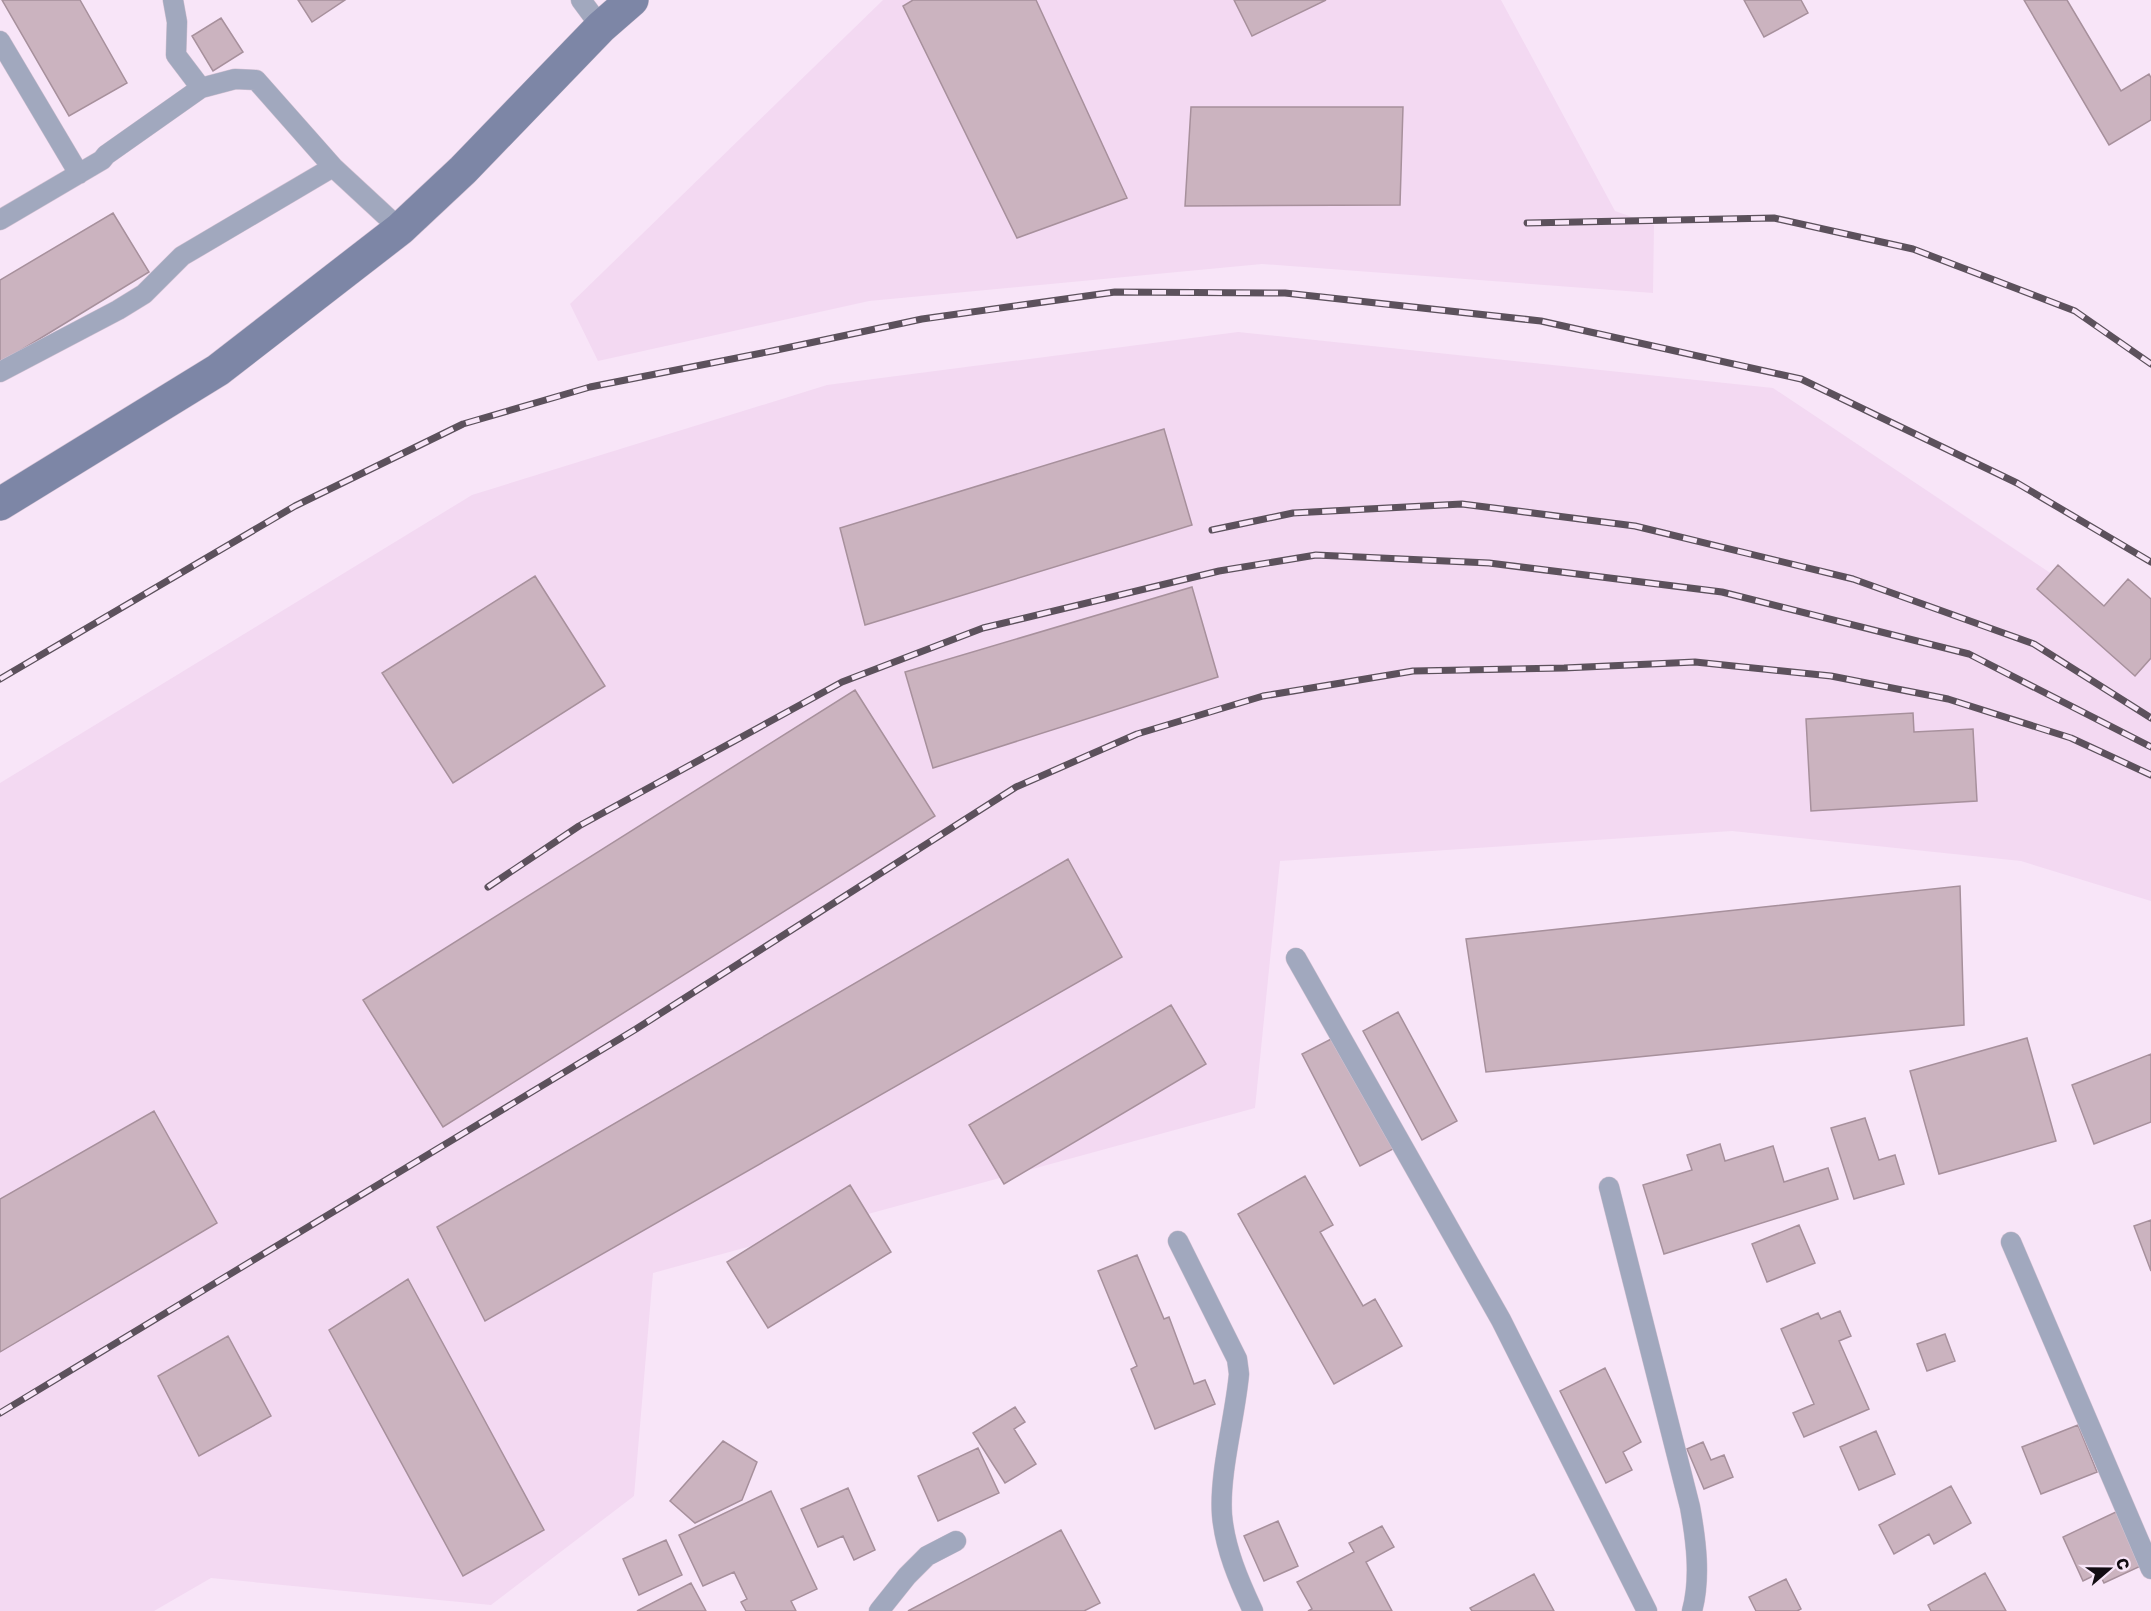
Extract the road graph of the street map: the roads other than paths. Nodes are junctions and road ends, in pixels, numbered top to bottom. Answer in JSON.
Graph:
{"nodes":[{"id":1,"x":173,"y":0,"type":"edge"},
{"id":2,"x":581,"y":0,"type":"edge"},
{"id":3,"x":632,"y":0,"type":"edge"},
{"id":4,"x":601,"y":27,"type":"junction"},
{"id":5,"x":0,"y":41,"type":"edge"},
{"id":6,"x":201,"y":88,"type":"junction"},
{"id":7,"x":333,"y":167,"type":"junction"},
{"id":8,"x":79,"y":174,"type":"junction"},
{"id":9,"x":0,"y":220,"type":"edge"},
{"id":10,"x":400,"y":229,"type":"junction"},
{"id":11,"x":0,"y":372,"type":"edge"},
{"id":12,"x":0,"y":504,"type":"edge"},
{"id":13,"x":1296,"y":957,"type":"dead end"},
{"id":14,"x":1609,"y":1187,"type":"dead end"},
{"id":15,"x":1178,"y":1241,"type":"dead end"},
{"id":16,"x":2011,"y":1242,"type":"dead end"},
{"id":17,"x":956,"y":1541,"type":"dead end"},
{"id":18,"x":2151,"y":1569,"type":"edge"},
{"id":19,"x":879,"y":1611,"type":"edge"},
{"id":20,"x":1253,"y":1611,"type":"edge"},
{"id":21,"x":1647,"y":1611,"type":"edge"},
{"id":22,"x":1692,"y":1611,"type":"edge"}],
"edges":[{"from":1,"to":6,"type":"lane"},
{"from":2,"to":4,"type":"lane"},
{"from":3,"to":4,"type":"main road"},
{"from":4,"to":10,"type":"main road"},
{"from":5,"to":8,"type":"lane"},
{"from":6,"to":7,"type":"lane"},
{"from":6,"to":8,"type":"lane"},
{"from":7,"to":10,"type":"lane"},
{"from":7,"to":11,"type":"lane"},
{"from":8,"to":9,"type":"lane"},
{"from":10,"to":12,"type":"main road"},
{"from":13,"to":21,"type":"lane"},
{"from":14,"to":22,"type":"lane"},
{"from":15,"to":20,"type":"lane"},
{"from":16,"to":18,"type":"lane"},
{"from":17,"to":19,"type":"lane"}]}
